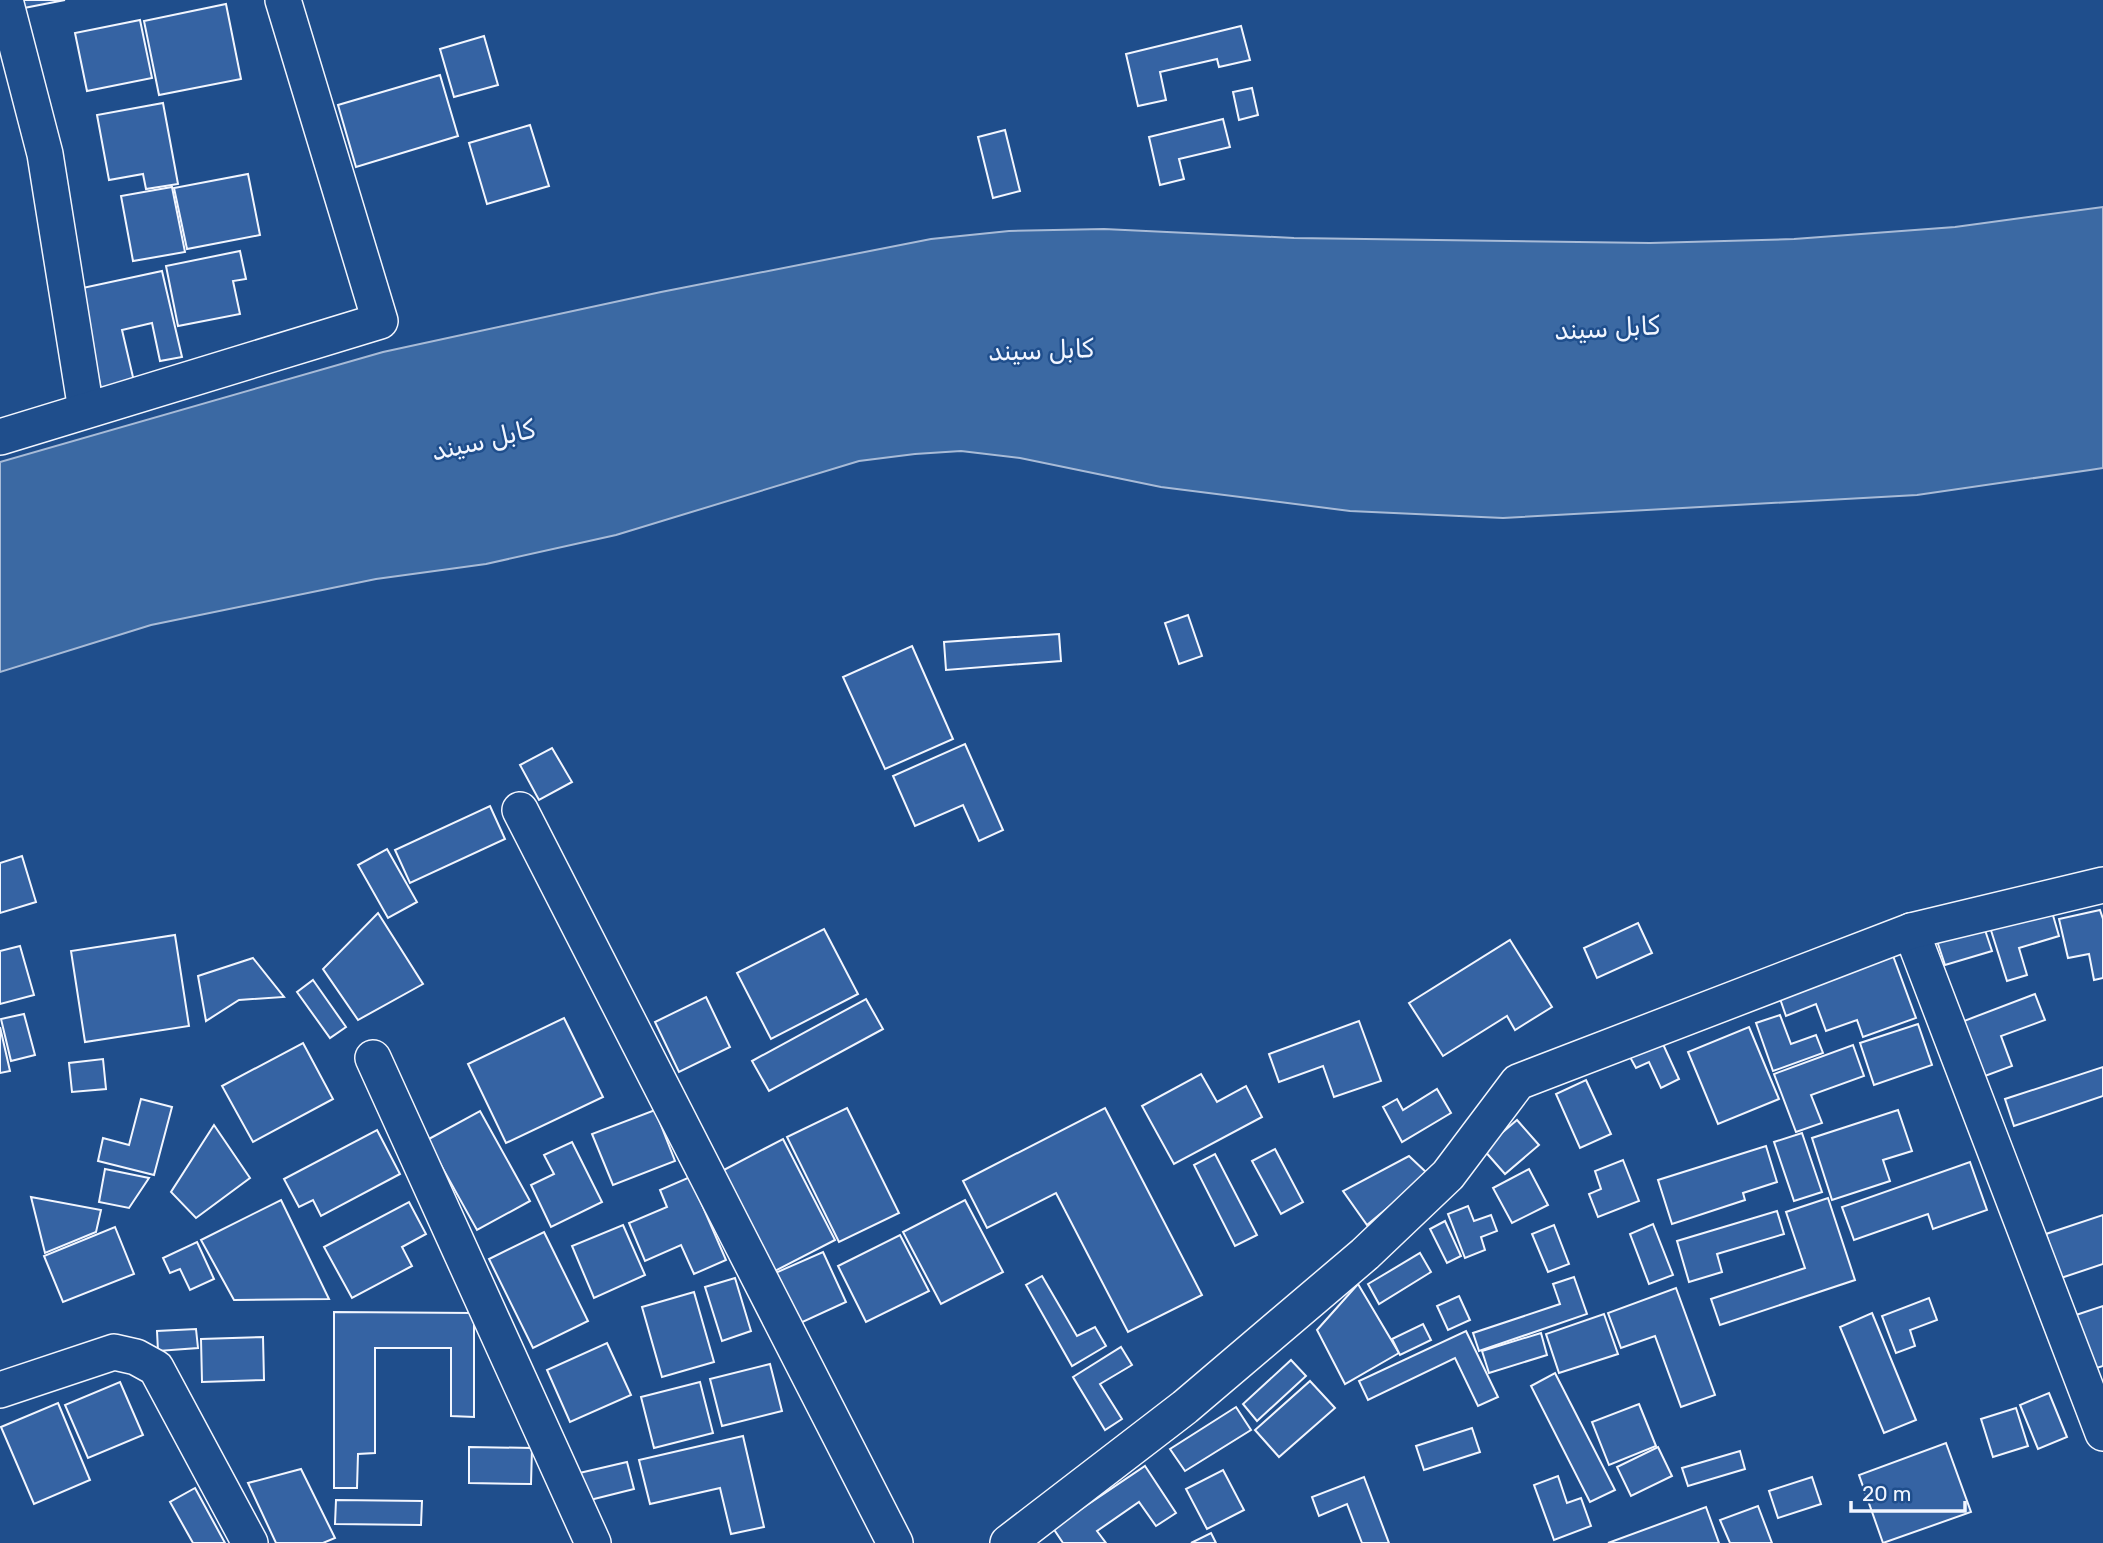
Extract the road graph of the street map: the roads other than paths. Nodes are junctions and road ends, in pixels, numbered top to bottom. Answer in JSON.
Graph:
{"nodes":[{"id":1,"x":5,"y":0,"type":"edge"},
{"id":2,"x":283,"y":0,"type":"edge"},
{"id":3,"x":86,"y":410,"type":"junction"},
{"id":4,"x":0,"y":437,"type":"edge"},
{"id":5,"x":520,"y":810,"type":"dead end"},
{"id":6,"x":2103,"y":885,"type":"edge"},
{"id":7,"x":1911,"y":931,"type":"junction"},
{"id":8,"x":373,"y":1058,"type":"dead end"},
{"id":9,"x":0,"y":1390,"type":"edge"},
{"id":10,"x":2103,"y":1433,"type":"edge"},
{"id":11,"x":250,"y":1543,"type":"edge"},
{"id":12,"x":593,"y":1543,"type":"edge"},
{"id":13,"x":895,"y":1543,"type":"edge"},
{"id":14,"x":1008,"y":1543,"type":"edge"}],
"edges":[{"from":1,"to":3,"type":"street"},
{"from":2,"to":3,"type":"street"},
{"from":3,"to":4,"type":"street"},
{"from":5,"to":13,"type":"street"},
{"from":6,"to":7,"type":"street"},
{"from":7,"to":10,"type":"street"},
{"from":7,"to":14,"type":"street"},
{"from":8,"to":12,"type":"street"},
{"from":9,"to":11,"type":"street"}]}
